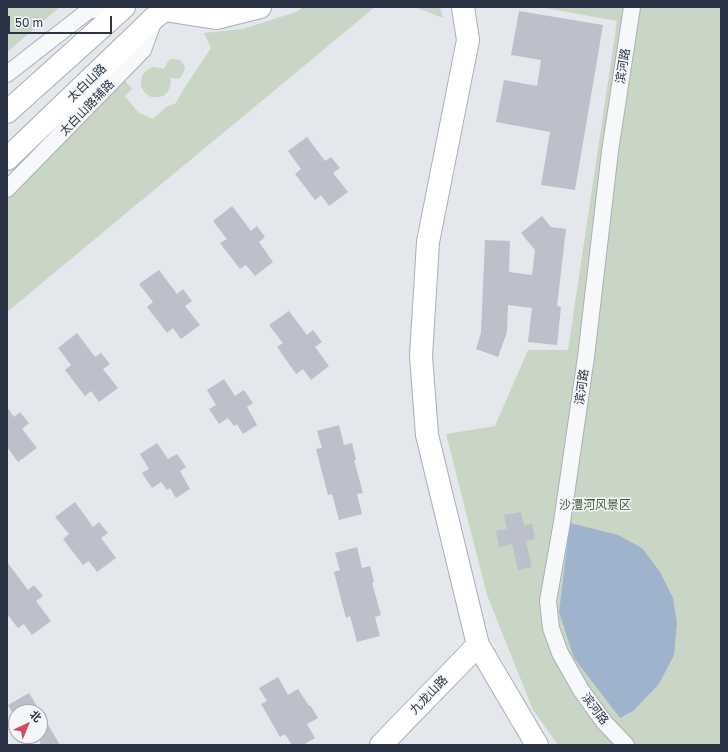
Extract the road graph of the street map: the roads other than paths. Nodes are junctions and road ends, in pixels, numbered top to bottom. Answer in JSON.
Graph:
{"nodes":[{"id":1,"x":108,"y":7,"type":"edge"},
{"id":2,"x":124,"y":7,"type":"edge"},
{"id":3,"x":463,"y":7,"type":"edge"},
{"id":4,"x":477,"y":7,"type":"edge"},
{"id":5,"x":632,"y":7,"type":"edge"},
{"id":6,"x":249,"y":8,"type":"edge"},
{"id":7,"x":162,"y":12,"type":"edge"},
{"id":8,"x":468,"y":40,"type":"junction"},
{"id":9,"x":7,"y":74,"type":"edge"},
{"id":10,"x":7,"y":112,"type":"edge"},
{"id":11,"x":7,"y":159,"type":"edge"},
{"id":12,"x":7,"y":189,"type":"edge"},
{"id":13,"x":478,"y":646,"type":"junction"},
{"id":14,"x":380,"y":745,"type":"edge"},
{"id":15,"x":537,"y":745,"type":"edge"},
{"id":16,"x":626,"y":745,"type":"edge"}],
"edges":[{"from":1,"to":9,"type":"street"},
{"from":2,"to":10,"type":"street"},
{"from":3,"to":8,"type":"street"},
{"from":4,"to":8,"type":"street"},
{"from":5,"to":16,"type":"street","name":"滨河路"},
{"from":6,"to":7,"type":"street"},
{"from":7,"to":11,"type":"street","name":"太白山路"},
{"from":7,"to":12,"type":"street","name":"太白山路辅路"},
{"from":8,"to":13,"type":"street"},
{"from":13,"to":14,"type":"street","name":"九龙山路"},
{"from":13,"to":15,"type":"street"}]}
